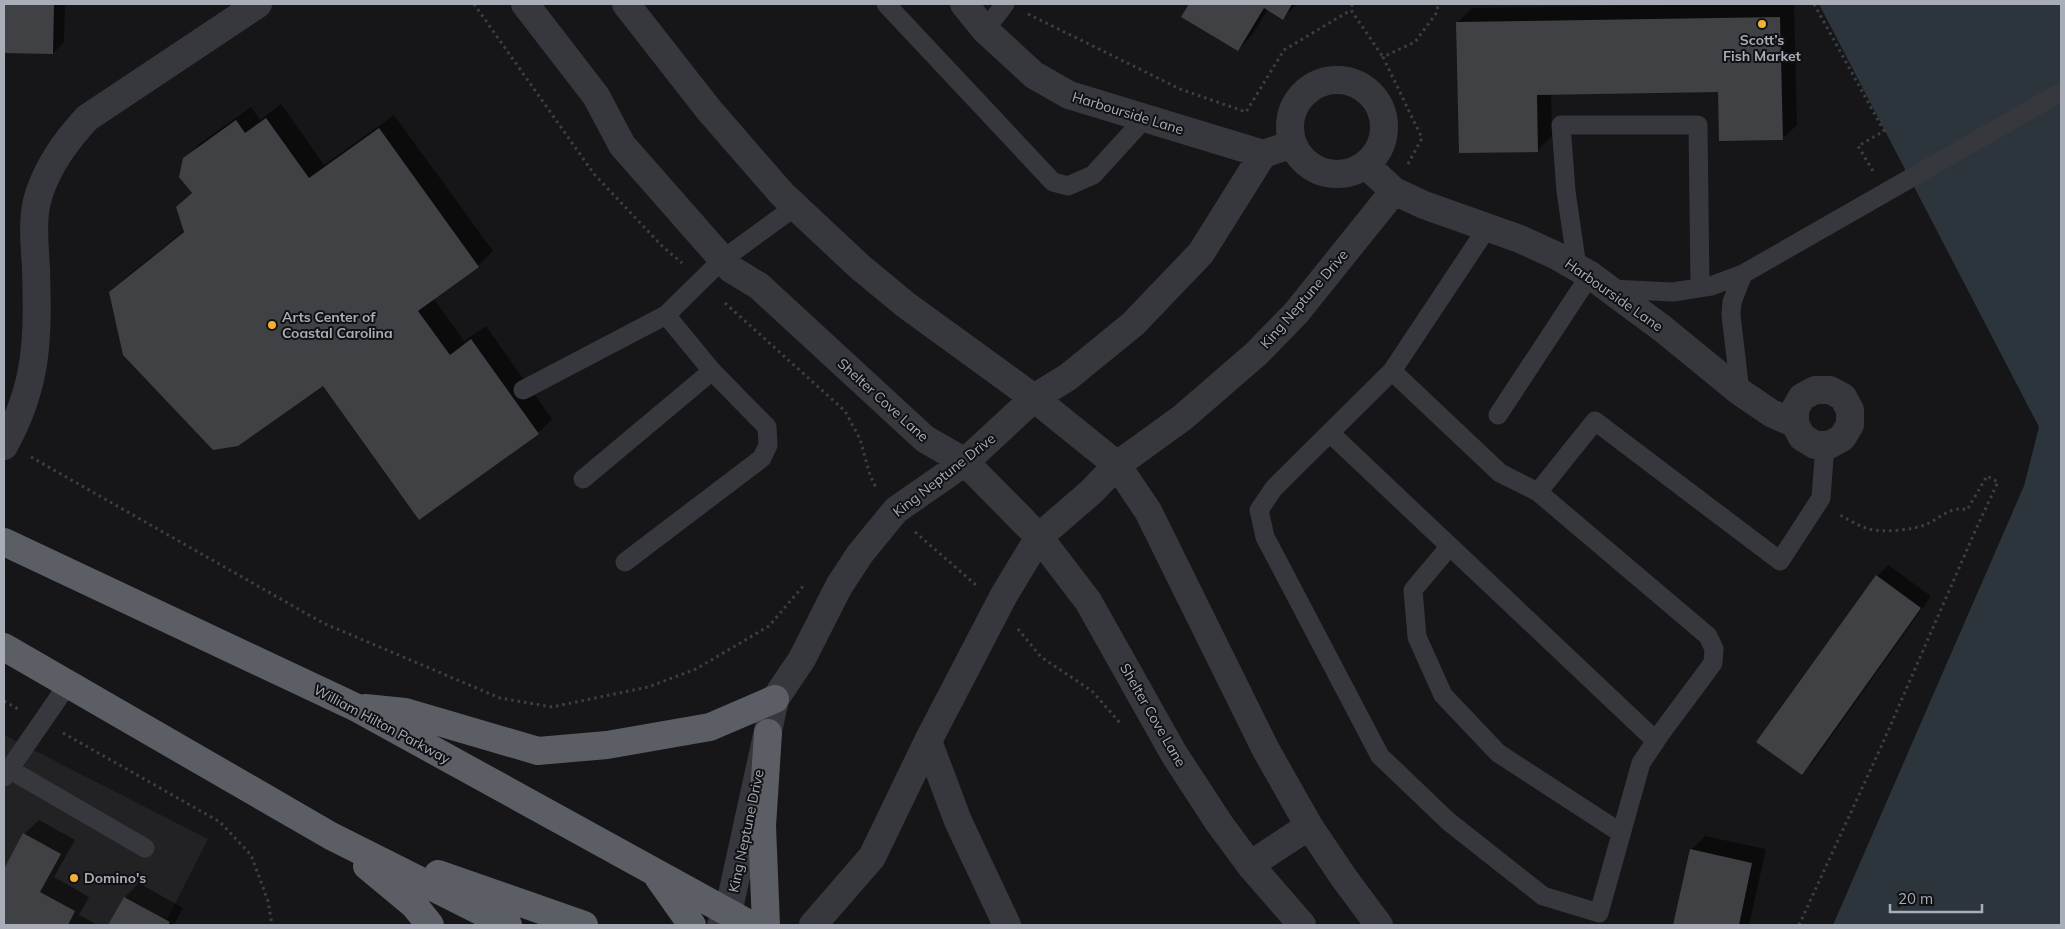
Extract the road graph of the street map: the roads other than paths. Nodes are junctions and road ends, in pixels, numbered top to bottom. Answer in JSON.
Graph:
{"nodes":[{"id":1,"x":258,"y":4,"type":"edge"},
{"id":2,"x":525,"y":4,"type":"edge"},
{"id":3,"x":626,"y":4,"type":"edge"},
{"id":4,"x":886,"y":4,"type":"edge"},
{"id":5,"x":964,"y":4,"type":"edge"},
{"id":6,"x":1005,"y":4,"type":"edge"},
{"id":7,"x":985,"y":30,"type":"junction"},
{"id":8,"x":2061,"y":92,"type":"edge"},
{"id":9,"x":1145,"y":118,"type":"junction"},
{"id":10,"x":1293,"y":144,"type":"junction"},
{"id":11,"x":1263,"y":154,"type":"junction"},
{"id":12,"x":1366,"y":165,"type":"junction"},
{"id":13,"x":1394,"y":191,"type":"junction"},
{"id":14,"x":796,"y":206,"type":"junction"},
{"id":15,"x":1487,"y":228,"type":"junction"},
{"id":16,"x":722,"y":260,"type":"junction"},
{"id":17,"x":1743,"y":274,"type":"junction"},
{"id":18,"x":1592,"y":277,"type":"junction"},
{"id":19,"x":1700,"y":287,"type":"junction"},
{"id":20,"x":666,"y":315,"type":"junction"},
{"id":21,"x":712,"y":371,"type":"junction"},
{"id":22,"x":1392,"y":371,"type":"junction"},
{"id":23,"x":523,"y":390,"type":"dead end"},
{"id":24,"x":1740,"y":392,"type":"junction"},
{"id":25,"x":1034,"y":398,"type":"junction"},
{"id":26,"x":1498,"y":415,"type":"dead end"},
{"id":27,"x":1794,"y":424,"type":"junction"},
{"id":28,"x":1330,"y":433,"type":"junction"},
{"id":29,"x":4,"y":444,"type":"edge"},
{"id":30,"x":1825,"y":445,"type":"junction"},
{"id":31,"x":965,"y":462,"type":"junction"},
{"id":32,"x":1117,"y":465,"type":"junction"},
{"id":33,"x":583,"y":478,"type":"dead end"},
{"id":34,"x":1538,"y":492,"type":"junction"},
{"id":35,"x":1038,"y":537,"type":"junction"},
{"id":36,"x":4,"y":542,"type":"edge"},
{"id":37,"x":1450,"y":546,"type":"junction"},
{"id":38,"x":625,"y":562,"type":"dead end"},
{"id":39,"x":4,"y":647,"type":"edge"},
{"id":40,"x":68,"y":684,"type":"junction"},
{"id":41,"x":775,"y":699,"type":"junction"},
{"id":42,"x":355,"y":707,"type":"junction"},
{"id":43,"x":768,"y":733,"type":"junction"},
{"id":44,"x":1656,"y":741,"type":"junction"},
{"id":45,"x":928,"y":742,"type":"junction"},
{"id":46,"x":6,"y":773,"type":"edge"},
{"id":47,"x":1309,"y":826,"type":"junction"},
{"id":48,"x":1621,"y":833,"type":"junction"},
{"id":49,"x":331,"y":836,"type":"junction"},
{"id":50,"x":145,"y":848,"type":"dead end"},
{"id":51,"x":1250,"y":865,"type":"junction"},
{"id":52,"x":654,"y":872,"type":"junction"},
{"id":53,"x":1597,"y":919,"type":"edge"},
{"id":54,"x":733,"y":921,"type":"edge"},
{"id":55,"x":430,"y":925,"type":"edge"},
{"id":56,"x":508,"y":925,"type":"edge"},
{"id":57,"x":584,"y":925,"type":"edge"},
{"id":58,"x":692,"y":925,"type":"edge"},
{"id":59,"x":766,"y":925,"type":"edge"},
{"id":60,"x":813,"y":925,"type":"edge"},
{"id":61,"x":1007,"y":925,"type":"edge"},
{"id":62,"x":1302,"y":925,"type":"edge"},
{"id":63,"x":1379,"y":925,"type":"edge"}],
"edges":[{"from":1,"to":29,"type":"street"},
{"from":2,"to":16,"type":"street","name":"Shelter Cove Lane"},
{"from":3,"to":14,"type":"street"},
{"from":4,"to":9,"type":"lane"},
{"from":5,"to":7,"type":"street","name":"Harbourside Lane"},
{"from":6,"to":7,"type":"lane"},
{"from":7,"to":9,"type":"street","name":"Harbourside Lane"},
{"from":8,"to":17,"type":"lane"},
{"from":9,"to":11,"type":"street","name":"Harbourside Lane"},
{"from":10,"to":11,"type":"street"},
{"from":10,"to":12,"type":"street"},
{"from":10,"to":12,"type":"street"},
{"from":11,"to":25,"type":"street","name":"King Neptune Drive"},
{"from":12,"to":13,"type":"street","name":"Harbourside Lane"},
{"from":13,"to":15,"type":"street","name":"Harbourside Lane"},
{"from":13,"to":32,"type":"street","name":"King Neptune Drive"},
{"from":14,"to":16,"type":"lane"},
{"from":14,"to":25,"type":"street"},
{"from":15,"to":18,"type":"street","name":"Harbourside Lane"},
{"from":15,"to":22,"type":"lane"},
{"from":16,"to":20,"type":"lane"},
{"from":16,"to":31,"type":"street","name":"Shelter Cove Lane"},
{"from":17,"to":19,"type":"lane"},
{"from":17,"to":24,"type":"lane"},
{"from":18,"to":19,"type":"lane"},
{"from":18,"to":19,"type":"lane"},
{"from":18,"to":24,"type":"street","name":"Harbourside Lane"},
{"from":18,"to":26,"type":"lane"},
{"from":20,"to":21,"type":"lane"},
{"from":20,"to":23,"type":"lane"},
{"from":21,"to":33,"type":"lane"},
{"from":21,"to":38,"type":"lane"},
{"from":22,"to":28,"type":"lane"},
{"from":22,"to":34,"type":"lane"},
{"from":24,"to":27,"type":"street","name":"Harbourside Lane"},
{"from":25,"to":31,"type":"street","name":"King Neptune Drive"},
{"from":25,"to":32,"type":"street"},
{"from":27,"to":30,"type":"street","name":"Harbourside Lane"},
{"from":27,"to":30,"type":"street"},
{"from":28,"to":37,"type":"lane"},
{"from":28,"to":53,"type":"lane"},
{"from":30,"to":34,"type":"lane"},
{"from":31,"to":35,"type":"street","name":"Shelter Cove Lane"},
{"from":31,"to":41,"type":"street","name":"King Neptune Drive"},
{"from":32,"to":35,"type":"street","name":"King Neptune Drive"},
{"from":32,"to":47,"type":"street"},
{"from":34,"to":44,"type":"lane"},
{"from":35,"to":45,"type":"street","name":"King Neptune Drive"},
{"from":35,"to":51,"type":"street","name":"Shelter Cove Lane"},
{"from":36,"to":42,"type":"highway","name":"William Hilton Parkway"},
{"from":37,"to":44,"type":"lane"},
{"from":37,"to":48,"type":"lane"},
{"from":39,"to":40,"type":"highway"},
{"from":40,"to":46,"type":"lane"},
{"from":40,"to":49,"type":"highway"},
{"from":41,"to":42,"type":"highway"},
{"from":41,"to":43,"type":"street","name":"King Neptune Drive"},
{"from":42,"to":52,"type":"highway","name":"William Hilton Parkway"},
{"from":43,"to":54,"type":"street","name":"King Neptune Drive"},
{"from":43,"to":59,"type":"highway"},
{"from":44,"to":48,"type":"lane"},
{"from":45,"to":60,"type":"street","name":"King Neptune Drive"},
{"from":45,"to":61,"type":"street"},
{"from":46,"to":50,"type":"lane"},
{"from":47,"to":51,"type":"street"},
{"from":47,"to":63,"type":"street"},
{"from":48,"to":53,"type":"lane"},
{"from":49,"to":55,"type":"highway"},
{"from":49,"to":56,"type":"highway"},
{"from":49,"to":57,"type":"highway"},
{"from":51,"to":62,"type":"street","name":"Shelter Cove Lane"},
{"from":52,"to":54,"type":"highway","name":"William Hilton Parkway"},
{"from":52,"to":58,"type":"highway"}]}
